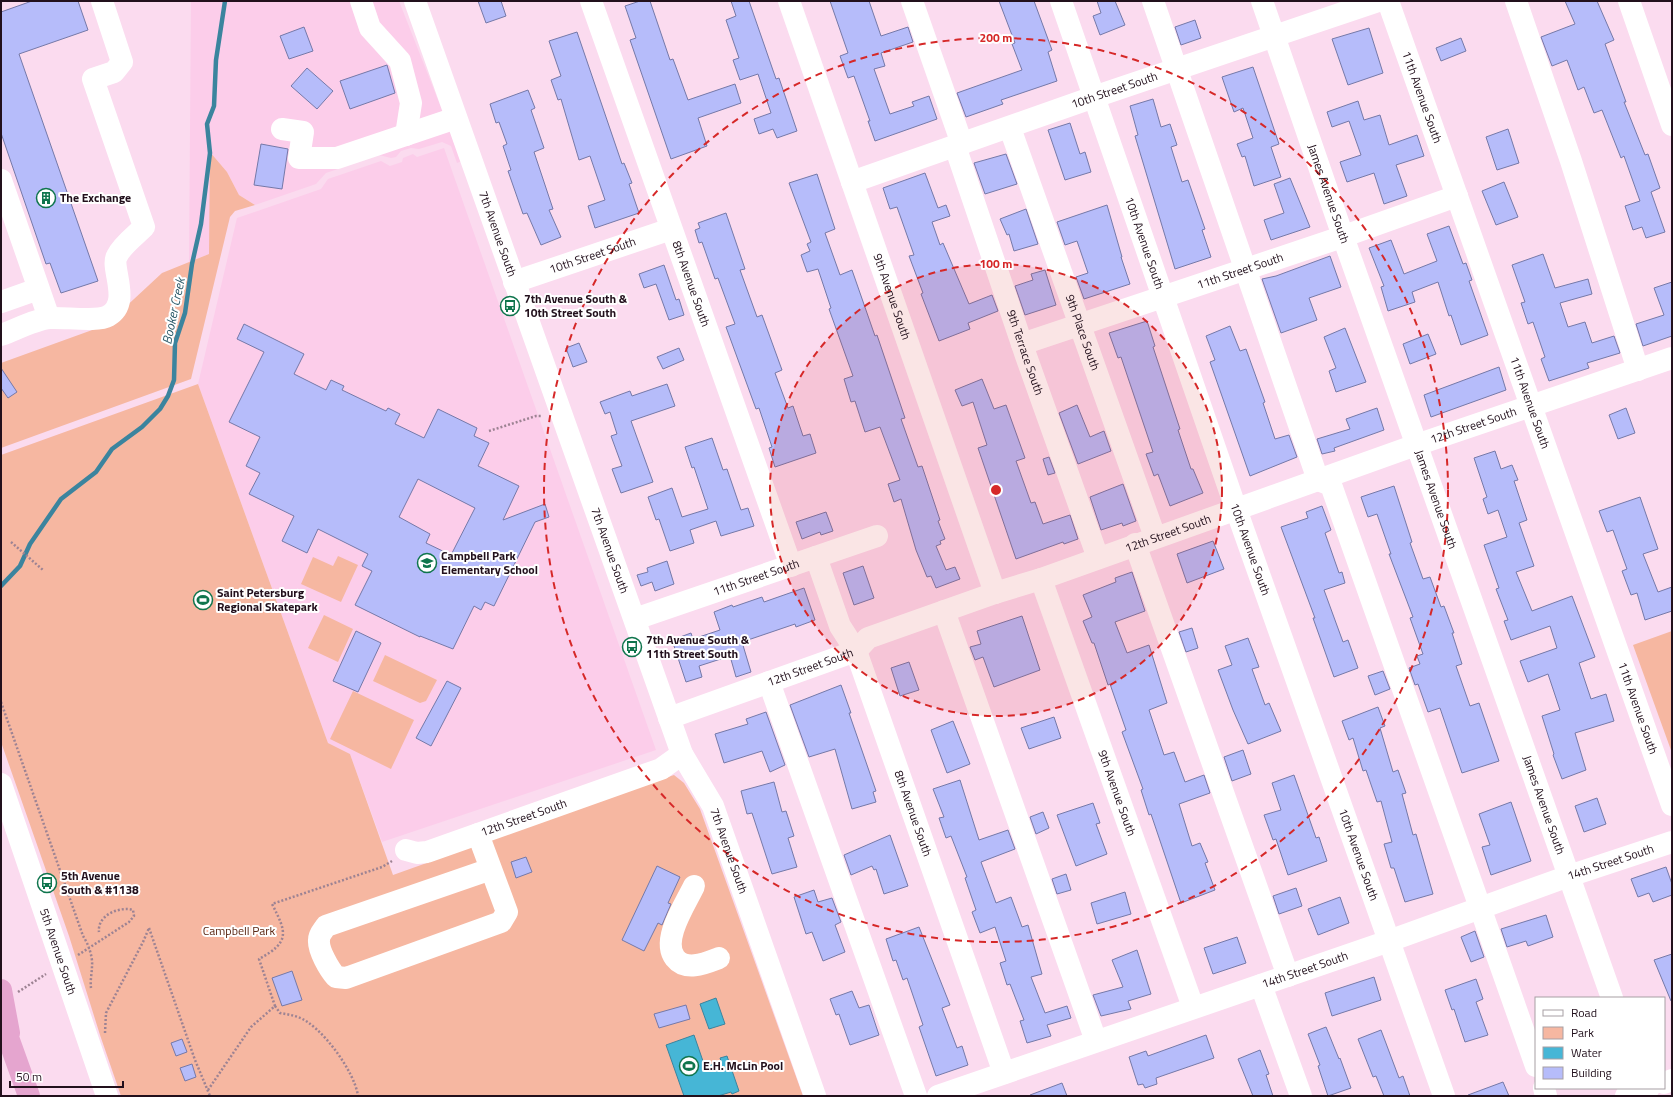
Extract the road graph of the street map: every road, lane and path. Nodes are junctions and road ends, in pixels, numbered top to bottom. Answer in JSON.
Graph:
{"nodes":[{"id":1,"x":102,"y":1,"type":"edge"},
{"id":2,"x":361,"y":1,"type":"edge"},
{"id":3,"x":415,"y":1,"type":"edge"},
{"id":4,"x":591,"y":1,"type":"edge"},
{"id":5,"x":789,"y":1,"type":"edge"},
{"id":6,"x":912,"y":1,"type":"edge"},
{"id":7,"x":1060,"y":1,"type":"edge"},
{"id":8,"x":1153,"y":1,"type":"edge"},
{"id":9,"x":1262,"y":1,"type":"edge"},
{"id":10,"x":1378,"y":1,"type":"edge"},
{"id":11,"x":1388,"y":1,"type":"edge"},
{"id":12,"x":1516,"y":1,"type":"edge"},
{"id":13,"x":1629,"y":1,"type":"edge"},
{"id":14,"x":1274,"y":37,"type":"junction"},
{"id":15,"x":1177,"y":70,"type":"junction"},
{"id":16,"x":1094,"y":97,"type":"junction"},
{"id":17,"x":456,"y":118,"type":"junction"},
{"id":18,"x":1672,"y":125,"type":"edge"},
{"id":19,"x":1010,"y":128,"type":"junction"},
{"id":20,"x":282,"y":129,"type":"dead end"},
{"id":21,"x":406,"y":135,"type":"junction"},
{"id":22,"x":958,"y":145,"type":"junction"},
{"id":23,"x":1,"y":180,"type":"edge"},
{"id":24,"x":852,"y":182,"type":"junction"},
{"id":25,"x":1457,"y":196,"type":"junction"},
{"id":26,"x":671,"y":229,"type":"junction"},
{"id":27,"x":1343,"y":236,"type":"junction"},
{"id":28,"x":1245,"y":269,"type":"junction"},
{"id":29,"x":514,"y":282,"type":"junction"},
{"id":30,"x":38,"y":289,"type":"junction"},
{"id":31,"x":1164,"y":296,"type":"junction"},
{"id":32,"x":1,"y":302,"type":"edge"},
{"id":33,"x":49,"y":318,"type":"junction"},
{"id":34,"x":1080,"y":324,"type":"junction"},
{"id":35,"x":1,"y":335,"type":"edge"},
{"id":36,"x":1022,"y":344,"type":"junction"},
{"id":37,"x":1672,"y":358,"type":"edge"},
{"id":38,"x":1638,"y":370,"type":"junction"},
{"id":39,"x":1532,"y":405,"type":"junction"},
{"id":40,"x":542,"y":416,"type":"dead end"},
{"id":41,"x":489,"y":431,"type":"dead end"},
{"id":42,"x":1416,"y":444,"type":"junction"},
{"id":43,"x":1318,"y":480,"type":"junction"},
{"id":44,"x":1236,"y":509,"type":"junction"},
{"id":45,"x":877,"y":536,"type":"dead end"},
{"id":46,"x":1145,"y":540,"type":"junction"},
{"id":47,"x":11,"y":542,"type":"dead end"},
{"id":48,"x":816,"y":557,"type":"junction"},
{"id":49,"x":1098,"y":558,"type":"junction"},
{"id":50,"x":791,"y":566,"type":"junction"},
{"id":51,"x":43,"y":570,"type":"dead end"},
{"id":52,"x":1041,"y":579,"type":"junction"},
{"id":53,"x":995,"y":592,"type":"junction"},
{"id":54,"x":944,"y":611,"type":"junction"},
{"id":55,"x":635,"y":619,"type":"junction"},
{"id":56,"x":856,"y":651,"type":"junction"},
{"id":57,"x":769,"y":682,"type":"junction"},
{"id":58,"x":1,"y":702,"type":"edge"},
{"id":59,"x":669,"y":718,"type":"junction"},
{"id":60,"x":682,"y":754,"type":"junction"},
{"id":61,"x":1,"y":784,"type":"edge"},
{"id":62,"x":1672,"y":805,"type":"edge"},
{"id":63,"x":478,"y":834,"type":"junction"},
{"id":64,"x":1672,"y":842,"type":"edge"},
{"id":65,"x":406,"y":850,"type":"joint"},
{"id":66,"x":491,"y":869,"type":"junction"},
{"id":67,"x":1569,"y":876,"type":"junction"},
{"id":68,"x":694,"y":886,"type":"dead end"},
{"id":69,"x":1481,"y":908,"type":"junction"},
{"id":70,"x":99,"y":932,"type":"dead end"},
{"id":71,"x":1390,"y":941,"type":"junction"},
{"id":72,"x":72,"y":958,"type":"dead end"},
{"id":73,"x":719,"y":958,"type":"dead end"},
{"id":74,"x":53,"y":970,"type":"dead end"},
{"id":75,"x":1288,"y":976,"type":"junction"},
{"id":76,"x":1261,"y":985,"type":"junction"},
{"id":77,"x":7,"y":992,"type":"edge"},
{"id":78,"x":92,"y":992,"type":"dead end"},
{"id":79,"x":1612,"y":997,"type":"edge"},
{"id":80,"x":275,"y":1006,"type":"junction"},
{"id":81,"x":1193,"y":1007,"type":"junction"},
{"id":82,"x":1,"y":1018,"type":"edge"},
{"id":83,"x":100,"y":1023,"type":"dead end"},
{"id":84,"x":10,"y":1038,"type":"junction"},
{"id":85,"x":1096,"y":1041,"type":"junction"},
{"id":86,"x":1535,"y":1063,"type":"edge"},
{"id":87,"x":1004,"y":1073,"type":"junction"},
{"id":88,"x":208,"y":1090,"type":"junction"},
{"id":89,"x":29,"y":1096,"type":"edge"},
{"id":90,"x":107,"y":1096,"type":"edge"},
{"id":91,"x":210,"y":1096,"type":"edge"},
{"id":92,"x":358,"y":1096,"type":"edge"},
{"id":93,"x":815,"y":1096,"type":"edge"},
{"id":94,"x":916,"y":1096,"type":"edge"},
{"id":95,"x":938,"y":1096,"type":"edge"},
{"id":96,"x":1301,"y":1096,"type":"edge"},
{"id":97,"x":1444,"y":1096,"type":"edge"}],
"edges":[{"from":1,"to":33,"type":"street"},
{"from":2,"to":21,"type":"street"},
{"from":3,"to":17,"type":"street","name":"7th Avenue South"},
{"from":4,"to":26,"type":"street","name":"8th Avenue South"},
{"from":5,"to":24,"type":"street","name":"9th Avenue South"},
{"from":6,"to":22,"type":"street","name":"9th Terrace South"},
{"from":7,"to":16,"type":"street","name":"10th Avenue South"},
{"from":8,"to":15,"type":"street"},
{"from":9,"to":14,"type":"street","name":"James Avenue South"},
{"from":10,"to":14,"type":"street","name":"10th Street South"},
{"from":11,"to":25,"type":"street","name":"11th Avenue South"},
{"from":12,"to":38,"type":"street"},
{"from":13,"to":18,"type":"street"},
{"from":14,"to":15,"type":"street","name":"10th Street South"},
{"from":14,"to":27,"type":"street","name":"James Avenue South"},
{"from":15,"to":16,"type":"street","name":"10th Street South"},
{"from":15,"to":28,"type":"street"},
{"from":16,"to":19,"type":"street","name":"10th Street South"},
{"from":16,"to":31,"type":"street","name":"10th Avenue South"},
{"from":17,"to":21,"type":"street"},
{"from":17,"to":29,"type":"street","name":"7th Avenue South"},
{"from":19,"to":22,"type":"street","name":"10th Street South"},
{"from":19,"to":34,"type":"street","name":"9th Place South"},
{"from":20,"to":21,"type":"street"},
{"from":22,"to":24,"type":"street","name":"10th Street South"},
{"from":22,"to":36,"type":"street","name":"9th Terrace South"},
{"from":23,"to":30,"type":"street"},
{"from":24,"to":53,"type":"street","name":"9th Avenue South"},
{"from":25,"to":27,"type":"street","name":"11th Street South"},
{"from":25,"to":39,"type":"street","name":"11th Avenue South"},
{"from":26,"to":29,"type":"street","name":"10th Street South"},
{"from":26,"to":50,"type":"street","name":"8th Avenue South"},
{"from":27,"to":28,"type":"street","name":"11th Street South"},
{"from":27,"to":42,"type":"street","name":"James Avenue South"},
{"from":28,"to":31,"type":"street","name":"11th Street South"},
{"from":28,"to":43,"type":"street"},
{"from":29,"to":55,"type":"street","name":"7th Avenue South"},
{"from":30,"to":32,"type":"street"},
{"from":30,"to":33,"type":"street"},
{"from":31,"to":34,"type":"street","name":"11th Street South"},
{"from":31,"to":44,"type":"street","name":"10th Avenue South"},
{"from":33,"to":35,"type":"street"},
{"from":34,"to":36,"type":"street","name":"11th Street South"},
{"from":34,"to":46,"type":"street","name":"9th Place South"},
{"from":36,"to":49,"type":"street","name":"9th Terrace South"},
{"from":37,"to":38,"type":"street","name":"12th Street South"},
{"from":38,"to":39,"type":"street","name":"12th Street South"},
{"from":39,"to":42,"type":"street","name":"12th Street South"},
{"from":39,"to":62,"type":"street","name":"11th Avenue South"},
{"from":40,"to":41,"type":"path"},
{"from":42,"to":43,"type":"street","name":"12th Street South"},
{"from":42,"to":67,"type":"street","name":"James Avenue South"},
{"from":43,"to":44,"type":"street","name":"12th Street South"},
{"from":43,"to":69,"type":"street"},
{"from":44,"to":46,"type":"street","name":"12th Street South"},
{"from":44,"to":71,"type":"street","name":"10th Avenue South"},
{"from":45,"to":48,"type":"street","name":"11th Street South"},
{"from":46,"to":49,"type":"street","name":"12th Street South"},
{"from":46,"to":75,"type":"street","name":"9th Place South"},
{"from":47,"to":51,"type":"path"},
{"from":48,"to":50,"type":"street","name":"11th Street South"},
{"from":48,"to":56,"type":"street","name":"8th Avenue South"},
{"from":49,"to":52,"type":"street","name":"12th Street South"},
{"from":50,"to":55,"type":"street","name":"11th Street South"},
{"from":52,"to":53,"type":"street","name":"12th Street South"},
{"from":52,"to":81,"type":"street","name":"9th Avenue South"},
{"from":53,"to":54,"type":"street","name":"12th Street South"},
{"from":54,"to":56,"type":"street","name":"12th Street South"},
{"from":54,"to":85,"type":"street"},
{"from":55,"to":59,"type":"street","name":"7th Avenue South"},
{"from":56,"to":57,"type":"street","name":"12th Street South"},
{"from":56,"to":87,"type":"street","name":"8th Avenue South"},
{"from":57,"to":59,"type":"street","name":"12th Street South"},
{"from":57,"to":94,"type":"street"},
{"from":58,"to":78,"type":"path"},
{"from":59,"to":60,"type":"street","name":"7th Avenue South"},
{"from":60,"to":63,"type":"street","name":"12th Street South"},
{"from":60,"to":93,"type":"street","name":"7th Avenue South"},
{"from":61,"to":90,"type":"street","name":"5th Avenue South"},
{"from":63,"to":65,"type":"street","name":"12th Street South"},
{"from":63,"to":66,"type":"street"},
{"from":64,"to":67,"type":"street","name":"14th Street South"},
{"from":65,"to":80,"type":"path"},
{"from":66,"to":66,"type":"street"},
{"from":67,"to":69,"type":"street","name":"14th Street South"},
{"from":67,"to":79,"type":"street","name":"James Avenue South"},
{"from":68,"to":73,"type":"street"},
{"from":69,"to":71,"type":"street","name":"14th Street South"},
{"from":69,"to":86,"type":"street"},
{"from":70,"to":72,"type":"path"},
{"from":71,"to":75,"type":"street","name":"14th Street South"},
{"from":71,"to":97,"type":"street","name":"10th Avenue South"},
{"from":74,"to":77,"type":"path"},
{"from":75,"to":76,"type":"street","name":"14th Street South"},
{"from":76,"to":81,"type":"street","name":"14th Street South"},
{"from":76,"to":96,"type":"street"},
{"from":77,"to":84,"type":"highway"},
{"from":80,"to":88,"type":"path"},
{"from":80,"to":92,"type":"path"},
{"from":81,"to":85,"type":"street","name":"14th Street South"},
{"from":82,"to":84,"type":"highway"},
{"from":83,"to":88,"type":"path"},
{"from":84,"to":89,"type":"highway"},
{"from":85,"to":87,"type":"street","name":"14th Street South"},
{"from":87,"to":95,"type":"street","name":"14th Street South"},
{"from":88,"to":91,"type":"path"}]}
